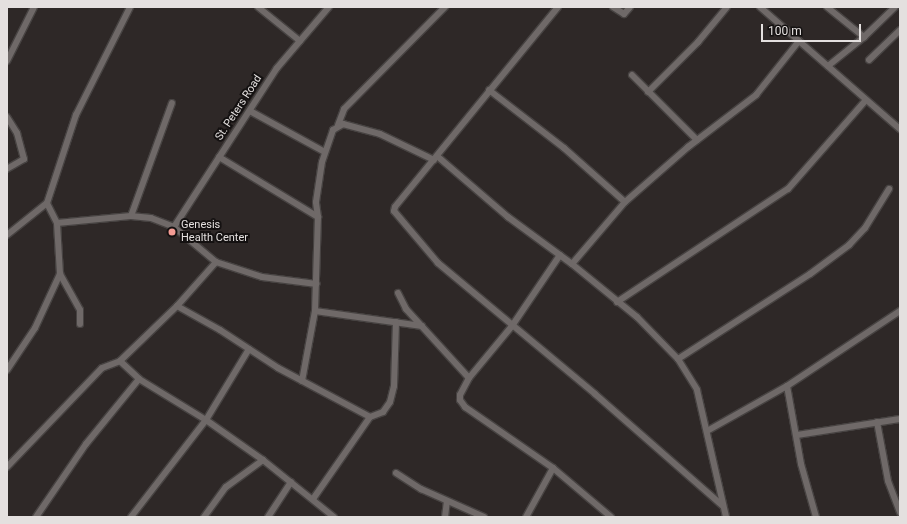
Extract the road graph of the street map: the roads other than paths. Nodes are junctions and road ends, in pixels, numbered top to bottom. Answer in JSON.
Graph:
{"nodes":[{"id":1,"x":34,"y":7,"type":"edge"},
{"id":2,"x":130,"y":7,"type":"edge"},
{"id":3,"x":258,"y":7,"type":"edge"},
{"id":4,"x":329,"y":7,"type":"edge"},
{"id":5,"x":445,"y":7,"type":"edge"},
{"id":6,"x":558,"y":7,"type":"edge"},
{"id":7,"x":613,"y":7,"type":"edge"},
{"id":8,"x":630,"y":7,"type":"edge"},
{"id":9,"x":728,"y":7,"type":"edge"},
{"id":10,"x":760,"y":7,"type":"edge"},
{"id":11,"x":827,"y":7,"type":"edge"},
{"id":12,"x":895,"y":7,"type":"edge"},
{"id":13,"x":900,"y":30,"type":"edge"},
{"id":14,"x":864,"y":37,"type":"junction"},
{"id":15,"x":300,"y":41,"type":"junction"},
{"id":16,"x":799,"y":41,"type":"junction"},
{"id":17,"x":869,"y":60,"type":"dead end"},
{"id":18,"x":7,"y":61,"type":"edge"},
{"id":19,"x":828,"y":66,"type":"junction"},
{"id":20,"x":632,"y":75,"type":"dead end"},
{"id":21,"x":489,"y":90,"type":"junction"},
{"id":22,"x":648,"y":92,"type":"junction"},
{"id":23,"x":866,"y":100,"type":"junction"},
{"id":24,"x":172,"y":103,"type":"dead end"},
{"id":25,"x":250,"y":111,"type":"junction"},
{"id":26,"x":7,"y":117,"type":"edge"},
{"id":27,"x":338,"y":125,"type":"junction"},
{"id":28,"x":900,"y":129,"type":"edge"},
{"id":29,"x":697,"y":140,"type":"junction"},
{"id":30,"x":325,"y":152,"type":"junction"},
{"id":31,"x":219,"y":158,"type":"junction"},
{"id":32,"x":435,"y":158,"type":"junction"},
{"id":33,"x":7,"y":169,"type":"edge"},
{"id":34,"x":889,"y":189,"type":"dead end"},
{"id":35,"x":625,"y":202,"type":"junction"},
{"id":36,"x":47,"y":203,"type":"junction"},
{"id":37,"x":131,"y":216,"type":"junction"},
{"id":38,"x":318,"y":217,"type":"junction"},
{"id":39,"x":57,"y":223,"type":"junction"},
{"id":40,"x":174,"y":227,"type":"junction"},
{"id":41,"x":7,"y":235,"type":"edge"},
{"id":42,"x":560,"y":254,"type":"junction"},
{"id":43,"x":216,"y":262,"type":"junction"},
{"id":44,"x":572,"y":264,"type":"junction"},
{"id":45,"x":60,"y":274,"type":"junction"},
{"id":46,"x":317,"y":284,"type":"junction"},
{"id":47,"x":398,"y":293,"type":"dead end"},
{"id":48,"x":617,"y":302,"type":"junction"},
{"id":49,"x":177,"y":306,"type":"junction"},
{"id":50,"x":315,"y":311,"type":"junction"},
{"id":51,"x":900,"y":312,"type":"edge"},
{"id":52,"x":396,"y":322,"type":"junction"},
{"id":53,"x":80,"y":324,"type":"dead end"},
{"id":54,"x":422,"y":326,"type":"junction"},
{"id":55,"x":512,"y":326,"type":"junction"},
{"id":56,"x":249,"y":349,"type":"junction"},
{"id":57,"x":678,"y":359,"type":"junction"},
{"id":58,"x":120,"y":361,"type":"junction"},
{"id":59,"x":7,"y":370,"type":"edge"},
{"id":60,"x":470,"y":378,"type":"junction"},
{"id":61,"x":139,"y":380,"type":"junction"},
{"id":62,"x":302,"y":382,"type":"junction"},
{"id":63,"x":787,"y":386,"type":"junction"},
{"id":64,"x":370,"y":417,"type":"junction"},
{"id":65,"x":900,"y":419,"type":"edge"},
{"id":66,"x":206,"y":420,"type":"junction"},
{"id":67,"x":877,"y":422,"type":"junction"},
{"id":68,"x":707,"y":431,"type":"junction"},
{"id":69,"x":797,"y":435,"type":"junction"},
{"id":70,"x":263,"y":460,"type":"junction"},
{"id":71,"x":7,"y":467,"type":"edge"},
{"id":72,"x":553,"y":468,"type":"junction"},
{"id":73,"x":396,"y":473,"type":"dead end"},
{"id":74,"x":292,"y":482,"type":"junction"},
{"id":75,"x":313,"y":499,"type":"junction"},
{"id":76,"x":447,"y":500,"type":"junction"},
{"id":77,"x":723,"y":506,"type":"junction"},
{"id":78,"x":900,"y":513,"type":"edge"},
{"id":79,"x":36,"y":517,"type":"edge"},
{"id":80,"x":131,"y":517,"type":"edge"},
{"id":81,"x":204,"y":517,"type":"edge"},
{"id":82,"x":268,"y":517,"type":"edge"},
{"id":83,"x":334,"y":517,"type":"edge"},
{"id":84,"x":445,"y":517,"type":"edge"},
{"id":85,"x":484,"y":517,"type":"edge"},
{"id":86,"x":526,"y":517,"type":"edge"},
{"id":87,"x":611,"y":517,"type":"edge"},
{"id":88,"x":726,"y":517,"type":"edge"},
{"id":89,"x":816,"y":517,"type":"edge"}],
"edges":[{"from":1,"to":18,"type":"street"},
{"from":2,"to":36,"type":"street"},
{"from":3,"to":15,"type":"street"},
{"from":4,"to":15,"type":"street","name":"St. Peters Road"},
{"from":5,"to":27,"type":"street"},
{"from":6,"to":21,"type":"street"},
{"from":7,"to":8,"type":"street"},
{"from":9,"to":22,"type":"street"},
{"from":10,"to":16,"type":"street"},
{"from":11,"to":14,"type":"street"},
{"from":12,"to":14,"type":"street"},
{"from":13,"to":17,"type":"street"},
{"from":14,"to":19,"type":"street"},
{"from":15,"to":25,"type":"street","name":"St. Peters Road"},
{"from":16,"to":19,"type":"street"},
{"from":16,"to":29,"type":"street"},
{"from":19,"to":23,"type":"street"},
{"from":20,"to":22,"type":"street"},
{"from":21,"to":32,"type":"street"},
{"from":21,"to":35,"type":"street"},
{"from":22,"to":29,"type":"street"},
{"from":23,"to":28,"type":"street"},
{"from":23,"to":48,"type":"street"},
{"from":24,"to":37,"type":"street"},
{"from":25,"to":30,"type":"street"},
{"from":25,"to":31,"type":"street","name":"St. Peters Road"},
{"from":26,"to":33,"type":"street"},
{"from":27,"to":30,"type":"street"},
{"from":27,"to":32,"type":"street"},
{"from":29,"to":35,"type":"street"},
{"from":30,"to":38,"type":"street"},
{"from":31,"to":38,"type":"street"},
{"from":31,"to":40,"type":"street","name":"St. Peters Road"},
{"from":32,"to":42,"type":"street"},
{"from":32,"to":55,"type":"street"},
{"from":34,"to":57,"type":"street"},
{"from":35,"to":44,"type":"street"},
{"from":36,"to":39,"type":"street"},
{"from":36,"to":41,"type":"street"},
{"from":37,"to":39,"type":"street"},
{"from":37,"to":40,"type":"street"},
{"from":38,"to":46,"type":"street"},
{"from":39,"to":45,"type":"street"},
{"from":40,"to":43,"type":"street"},
{"from":42,"to":44,"type":"street"},
{"from":42,"to":55,"type":"street"},
{"from":43,"to":46,"type":"street"},
{"from":43,"to":49,"type":"street"},
{"from":44,"to":48,"type":"street"},
{"from":45,"to":53,"type":"street"},
{"from":45,"to":59,"type":"street"},
{"from":46,"to":50,"type":"street"},
{"from":47,"to":54,"type":"street"},
{"from":48,"to":57,"type":"street"},
{"from":49,"to":56,"type":"street"},
{"from":49,"to":58,"type":"street"},
{"from":50,"to":52,"type":"street"},
{"from":50,"to":62,"type":"street"},
{"from":51,"to":63,"type":"street"},
{"from":52,"to":54,"type":"street"},
{"from":52,"to":64,"type":"street"},
{"from":54,"to":60,"type":"street"},
{"from":55,"to":60,"type":"street"},
{"from":55,"to":77,"type":"street"},
{"from":56,"to":62,"type":"street"},
{"from":56,"to":66,"type":"street"},
{"from":57,"to":68,"type":"street"},
{"from":58,"to":61,"type":"street"},
{"from":58,"to":71,"type":"street"},
{"from":60,"to":72,"type":"street"},
{"from":61,"to":66,"type":"street"},
{"from":61,"to":79,"type":"street"},
{"from":62,"to":64,"type":"street"},
{"from":63,"to":68,"type":"street"},
{"from":63,"to":69,"type":"street"},
{"from":64,"to":75,"type":"street"},
{"from":65,"to":67,"type":"street"},
{"from":66,"to":70,"type":"street"},
{"from":66,"to":80,"type":"street"},
{"from":67,"to":69,"type":"street"},
{"from":67,"to":78,"type":"street"},
{"from":68,"to":77,"type":"street"},
{"from":69,"to":89,"type":"street"},
{"from":70,"to":74,"type":"street"},
{"from":70,"to":81,"type":"street"},
{"from":72,"to":86,"type":"street"},
{"from":72,"to":87,"type":"street"},
{"from":73,"to":76,"type":"street"},
{"from":74,"to":75,"type":"street"},
{"from":74,"to":82,"type":"street"},
{"from":75,"to":83,"type":"street"},
{"from":76,"to":84,"type":"street"},
{"from":76,"to":85,"type":"street"},
{"from":77,"to":88,"type":"street"}]}
